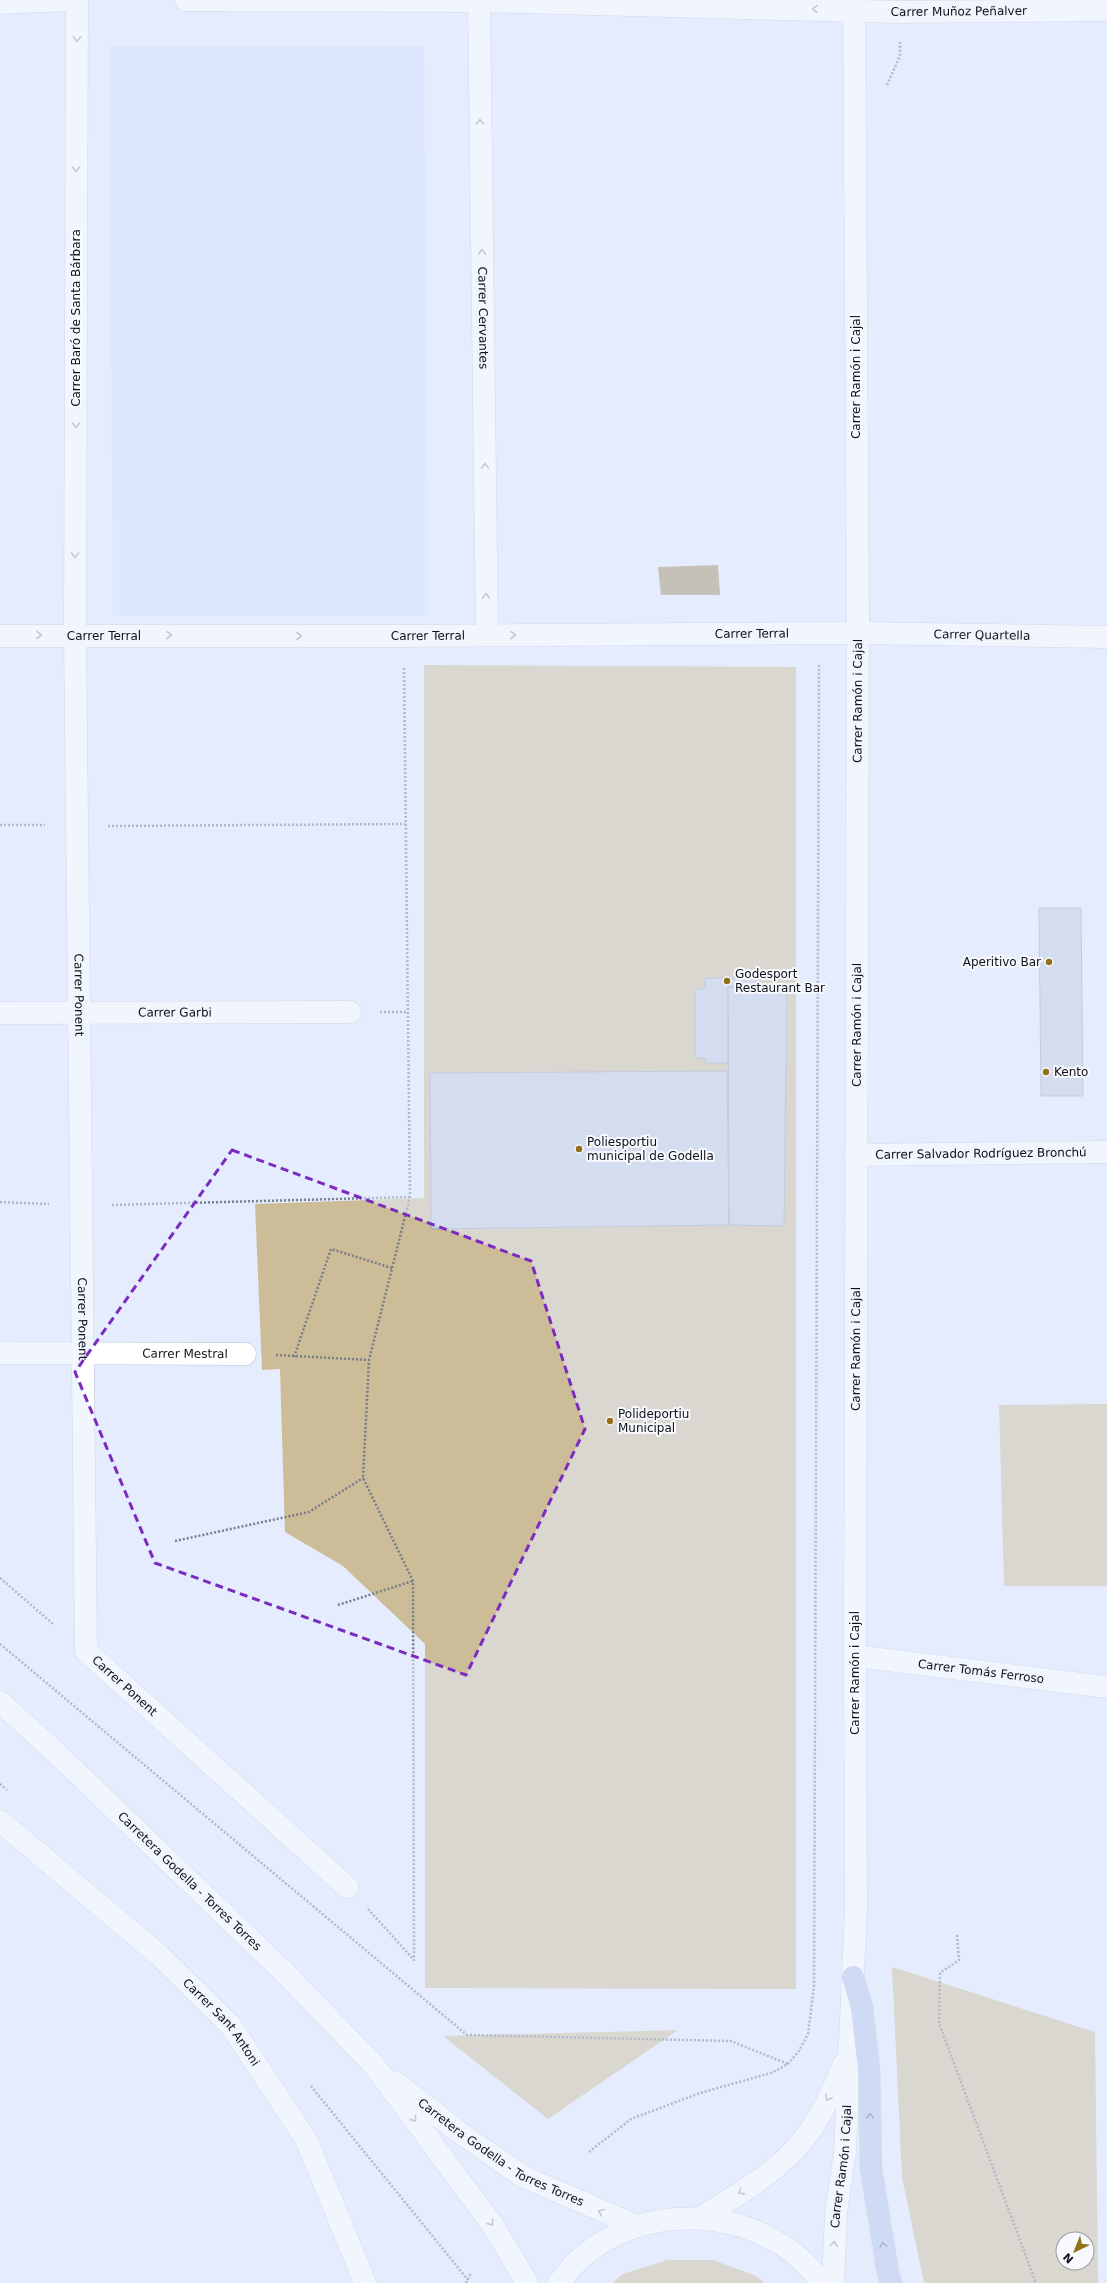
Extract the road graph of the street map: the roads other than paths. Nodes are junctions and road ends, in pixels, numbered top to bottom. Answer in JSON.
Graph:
{"nodes":[{"id":1,"x":69,"y":0,"type":"edge"},
{"id":2,"x":77,"y":0,"type":"edge"},
{"id":3,"x":186,"y":0,"type":"edge"},
{"id":4,"x":479,"y":0,"type":"edge"},
{"id":5,"x":0,"y":3,"type":"edge"},
{"id":6,"x":854,"y":5,"type":"edge"},
{"id":7,"x":1107,"y":10,"type":"edge"},
{"id":8,"x":856,"y":633,"type":"junction"},
{"id":9,"x":75,"y":635,"type":"junction"},
{"id":10,"x":487,"y":635,"type":"junction"},
{"id":11,"x":0,"y":636,"type":"edge"},
{"id":12,"x":1107,"y":637,"type":"edge"},
{"id":13,"x":350,"y":1012,"type":"dead end"},
{"id":14,"x":0,"y":1013,"type":"edge"},
{"id":15,"x":79,"y":1013,"type":"junction"},
{"id":16,"x":1107,"y":1152,"type":"edge"},
{"id":17,"x":856,"y":1155,"type":"junction"},
{"id":18,"x":0,"y":1353,"type":"edge"},
{"id":19,"x":82,"y":1354,"type":"junction"},
{"id":20,"x":246,"y":1354,"type":"road end"},
{"id":21,"x":855,"y":1656,"type":"junction"},
{"id":22,"x":1107,"y":1688,"type":"edge"},
{"id":23,"x":0,"y":1702,"type":"edge"},
{"id":24,"x":0,"y":1821,"type":"edge"},
{"id":25,"x":347,"y":1887,"type":"road end"},
{"id":26,"x":853,"y":1977,"type":"junction"},
{"id":27,"x":850,"y":2050,"type":"junction"},
{"id":28,"x":374,"y":2065,"type":"junction"},
{"id":29,"x":700,"y":2218,"type":"junction"},
{"id":30,"x":637,"y":2226,"type":"junction"},
{"id":31,"x":365,"y":2283,"type":"edge"},
{"id":32,"x":526,"y":2283,"type":"edge"},
{"id":33,"x":559,"y":2283,"type":"edge"},
{"id":34,"x":822,"y":2283,"type":"edge"},
{"id":35,"x":833,"y":2283,"type":"edge"},
{"id":36,"x":891,"y":2283,"type":"edge"}],
"edges":[{"from":1,"to":5,"type":"street"},
{"from":2,"to":9,"type":"street","name":"Carrer Baró de Santa Bárbara","one_way":true},
{"from":3,"to":4,"type":"street","name":"Carrer Muñoz Peñalver"},
{"from":6,"to":4,"type":"street","name":"Carrer Muñoz Peñalver","one_way":true},
{"from":10,"to":4,"type":"street","name":"Carrer Cervantes","one_way":true},
{"from":6,"to":7,"type":"street","name":"Carrer Muñoz Peñalver"},
{"from":6,"to":8,"type":"street","name":"Carrer Ramón i Cajal"},
{"from":10,"to":8,"type":"street","name":"Carrer Terral","one_way":true},
{"from":8,"to":12,"type":"street","name":"Carrer Quartella"},
{"from":8,"to":17,"type":"street","name":"Carrer Ramón i Cajal"},
{"from":9,"to":10,"type":"street","name":"Carrer Terral","one_way":true},
{"from":11,"to":9,"type":"street","name":"Carrer Terral","one_way":true},
{"from":9,"to":15,"type":"street","name":"Carrer Ponent"},
{"from":13,"to":15,"type":"street","name":"Carrer Garbi"},
{"from":14,"to":15,"type":"street","name":"Carrer Garbi"},
{"from":15,"to":19,"type":"street","name":"Carrer Ponent"},
{"from":16,"to":17,"type":"street","name":"Carrer Salvador Rodríguez Bronchú"},
{"from":17,"to":21,"type":"street","name":"Carrer Ramón i Cajal"},
{"from":18,"to":19,"type":"street","name":"Carrer Mestral"},
{"from":19,"to":20,"type":"street","name":"Carrer Mestral"},
{"from":19,"to":25,"type":"street","name":"Carrer Ponent"},
{"from":21,"to":22,"type":"street","name":"Carrer Tomás Ferroso"},
{"from":21,"to":26,"type":"street","name":"Carrer Ramón i Cajal"},
{"from":23,"to":28,"type":"street","name":"Carretera Godella - Torres Torres"},
{"from":24,"to":31,"type":"street","name":"Carrer Sant Antoni"},
{"from":26,"to":27,"type":"street","name":"Carrer Ramón i Cajal"},
{"from":36,"to":26,"type":"main road","one_way":true},
{"from":27,"to":29,"type":"street","name":"Carrer Ramón i Cajal","one_way":true},
{"from":35,"to":27,"type":"street","name":"Carrer Ramón i Cajal","one_way":true},
{"from":30,"to":28,"type":"street","name":"Carretera Godella - Torres Torres","one_way":true},
{"from":28,"to":32,"type":"street","name":"Carretera Godella - Torres Torres","one_way":true},
{"from":29,"to":30,"type":"street"},
{"from":29,"to":34,"type":"street"},
{"from":30,"to":33,"type":"street"}]}
